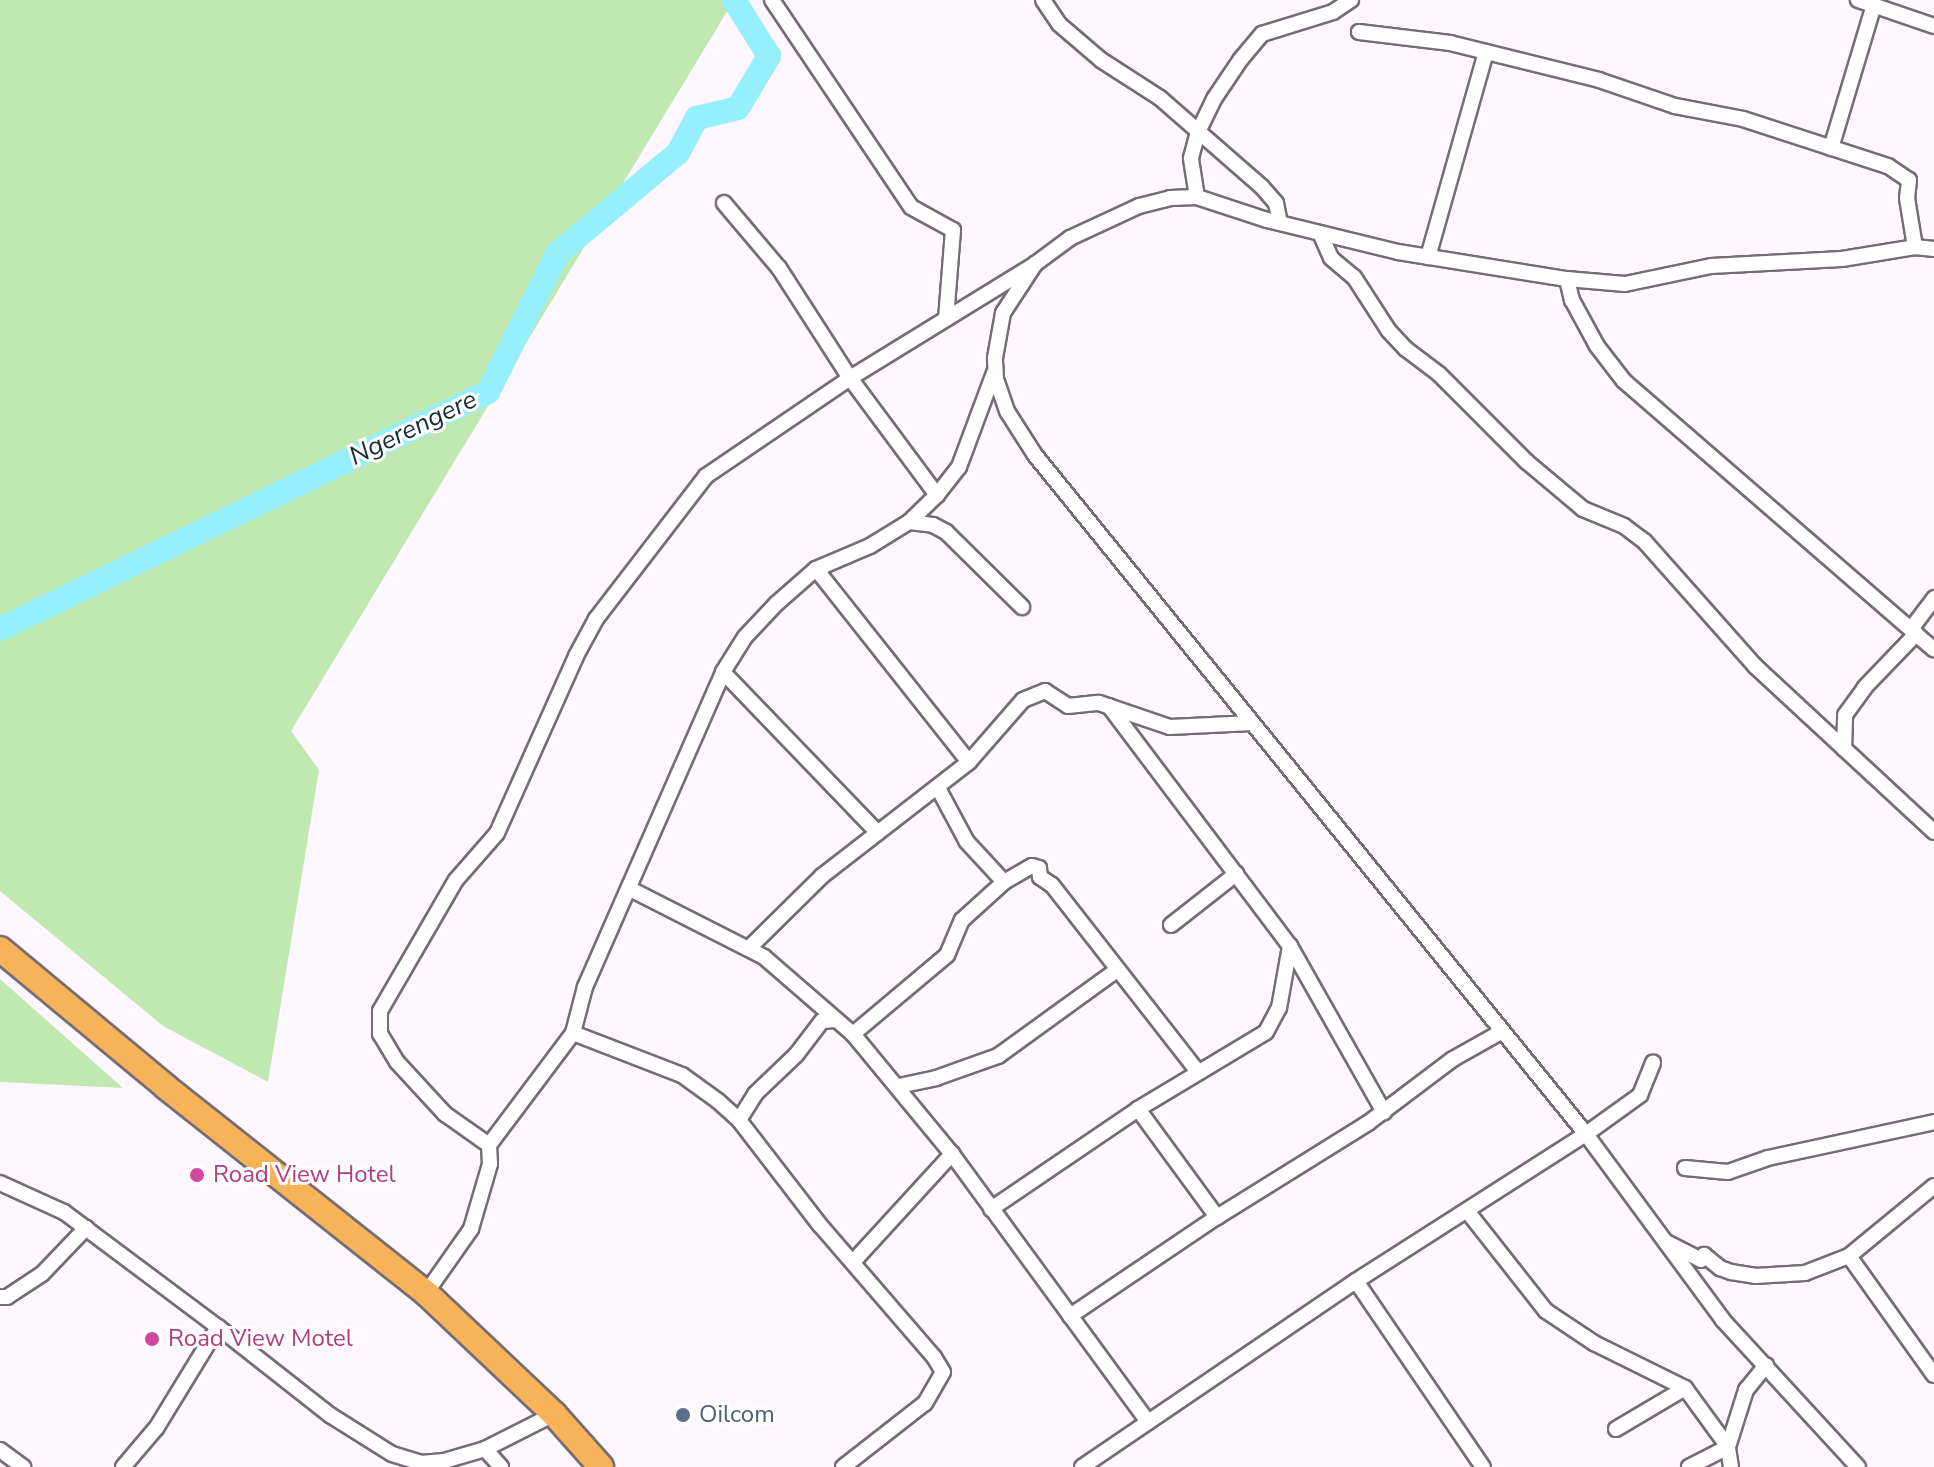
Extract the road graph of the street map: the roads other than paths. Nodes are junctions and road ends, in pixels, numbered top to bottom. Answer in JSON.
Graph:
{"nodes":[{"id":1,"x":772,"y":0,"type":"edge"},
{"id":2,"x":1043,"y":0,"type":"edge"},
{"id":3,"x":1351,"y":0,"type":"edge"},
{"id":4,"x":1858,"y":0,"type":"edge"},
{"id":5,"x":1895,"y":0,"type":"edge"},
{"id":6,"x":1873,"y":8,"type":"junction"},
{"id":7,"x":1910,"y":19,"type":"junction"},
{"id":8,"x":1934,"y":26,"type":"edge"},
{"id":9,"x":1359,"y":32,"type":"dead end"},
{"id":10,"x":1486,"y":52,"type":"junction"},
{"id":11,"x":1198,"y":132,"type":"junction"},
{"id":12,"x":1831,"y":148,"type":"junction"},
{"id":13,"x":1197,"y":197,"type":"junction"},
{"id":14,"x":724,"y":203,"type":"dead end"},
{"id":15,"x":1280,"y":223,"type":"junction"},
{"id":16,"x":1320,"y":233,"type":"junction"},
{"id":17,"x":1915,"y":247,"type":"junction"},
{"id":18,"x":1934,"y":249,"type":"edge"},
{"id":19,"x":1428,"y":257,"type":"junction"},
{"id":20,"x":1035,"y":264,"type":"junction"},
{"id":21,"x":1567,"y":279,"type":"junction"},
{"id":22,"x":946,"y":318,"type":"junction"},
{"id":23,"x":996,"y":369,"type":"junction"},
{"id":24,"x":850,"y":378,"type":"junction"},
{"id":25,"x":937,"y":495,"type":"junction"},
{"id":26,"x":909,"y":522,"type":"junction"},
{"id":27,"x":816,"y":569,"type":"junction"},
{"id":28,"x":1934,"y":598,"type":"edge"},
{"id":29,"x":1022,"y":607,"type":"dead end"},
{"id":30,"x":1913,"y":632,"type":"junction"},
{"id":31,"x":1934,"y":650,"type":"edge"},
{"id":32,"x":723,"y":672,"type":"junction"},
{"id":33,"x":1109,"y":706,"type":"junction"},
{"id":34,"x":1252,"y":723,"type":"junction"},
{"id":35,"x":1844,"y":749,"type":"junction"},
{"id":36,"x":969,"y":762,"type":"junction"},
{"id":37,"x":938,"y":788,"type":"junction"},
{"id":38,"x":1934,"y":832,"type":"edge"},
{"id":39,"x":878,"y":833,"type":"junction"},
{"id":40,"x":1236,"y":874,"type":"junction"},
{"id":41,"x":1004,"y":882,"type":"junction"},
{"id":42,"x":630,"y":889,"type":"junction"},
{"id":43,"x":1171,"y":925,"type":"dead end"},
{"id":44,"x":1290,"y":946,"type":"junction"},
{"id":45,"x":749,"y":948,"type":"junction"},
{"id":46,"x":0,"y":949,"type":"edge"},
{"id":47,"x":1117,"y":970,"type":"junction"},
{"id":48,"x":836,"y":1020,"type":"junction"},
{"id":49,"x":1501,"y":1032,"type":"junction"},
{"id":50,"x":573,"y":1033,"type":"junction"},
{"id":51,"x":853,"y":1034,"type":"junction"},
{"id":52,"x":1653,"y":1062,"type":"dead end"},
{"id":53,"x":1198,"y":1072,"type":"junction"},
{"id":54,"x":899,"y":1086,"type":"junction"},
{"id":55,"x":1138,"y":1109,"type":"junction"},
{"id":56,"x":1384,"y":1112,"type":"junction"},
{"id":57,"x":739,"y":1120,"type":"junction"},
{"id":58,"x":1934,"y":1122,"type":"edge"},
{"id":59,"x":1586,"y":1134,"type":"junction"},
{"id":60,"x":489,"y":1145,"type":"junction"},
{"id":61,"x":952,"y":1154,"type":"junction"},
{"id":62,"x":1685,"y":1168,"type":"dead end"},
{"id":63,"x":0,"y":1183,"type":"edge"},
{"id":64,"x":1934,"y":1186,"type":"edge"},
{"id":65,"x":991,"y":1209,"type":"junction"},
{"id":66,"x":1468,"y":1212,"type":"junction"},
{"id":67,"x":1217,"y":1217,"type":"junction"},
{"id":68,"x":86,"y":1228,"type":"junction"},
{"id":69,"x":1663,"y":1241,"type":"junction"},
{"id":70,"x":1849,"y":1256,"type":"junction"},
{"id":71,"x":853,"y":1262,"type":"junction"},
{"id":72,"x":1356,"y":1281,"type":"junction"},
{"id":73,"x":426,"y":1293,"type":"junction"},
{"id":74,"x":0,"y":1297,"type":"edge"},
{"id":75,"x":1070,"y":1316,"type":"junction"},
{"id":76,"x":218,"y":1327,"type":"junction"},
{"id":77,"x":1766,"y":1365,"type":"junction"},
{"id":78,"x":1934,"y":1375,"type":"edge"},
{"id":79,"x":1685,"y":1388,"type":"junction"},
{"id":80,"x":554,"y":1414,"type":"junction"},
{"id":81,"x":1148,"y":1422,"type":"junction"},
{"id":82,"x":1616,"y":1429,"type":"dead end"},
{"id":83,"x":1728,"y":1447,"type":"junction"},
{"id":84,"x":485,"y":1449,"type":"junction"},
{"id":85,"x":0,"y":1450,"type":"edge"},
{"id":86,"x":445,"y":1464,"type":"edge"},
{"id":87,"x":23,"y":1467,"type":"edge"},
{"id":88,"x":123,"y":1467,"type":"edge"},
{"id":89,"x":501,"y":1467,"type":"edge"},
{"id":90,"x":601,"y":1467,"type":"edge"},
{"id":91,"x":843,"y":1467,"type":"edge"},
{"id":92,"x":1082,"y":1467,"type":"edge"},
{"id":93,"x":1483,"y":1467,"type":"edge"},
{"id":94,"x":1689,"y":1467,"type":"edge"},
{"id":95,"x":1731,"y":1467,"type":"edge"},
{"id":96,"x":1858,"y":1467,"type":"edge"}],
"edges":[{"from":1,"to":22,"type":"street"},
{"from":2,"to":11,"type":"street"},
{"from":3,"to":11,"type":"street"},
{"from":4,"to":6,"type":"street"},
{"from":5,"to":7,"type":"street"},
{"from":6,"to":7,"type":"street"},
{"from":6,"to":12,"type":"street"},
{"from":7,"to":8,"type":"street"},
{"from":9,"to":10,"type":"street"},
{"from":10,"to":12,"type":"street"},
{"from":10,"to":19,"type":"street"},
{"from":11,"to":13,"type":"street"},
{"from":11,"to":15,"type":"street"},
{"from":12,"to":17,"type":"street"},
{"from":13,"to":15,"type":"street"},
{"from":13,"to":20,"type":"street"},
{"from":14,"to":24,"type":"street"},
{"from":15,"to":16,"type":"street"},
{"from":16,"to":19,"type":"street"},
{"from":16,"to":35,"type":"street"},
{"from":17,"to":18,"type":"street"},
{"from":17,"to":21,"type":"street"},
{"from":19,"to":21,"type":"street"},
{"from":20,"to":22,"type":"street"},
{"from":20,"to":23,"type":"street"},
{"from":21,"to":30,"type":"street"},
{"from":22,"to":24,"type":"street"},
{"from":23,"to":25,"type":"street"},
{"from":23,"to":34,"type":"street"},
{"from":24,"to":25,"type":"street"},
{"from":24,"to":60,"type":"street"},
{"from":25,"to":26,"type":"street"},
{"from":26,"to":27,"type":"street"},
{"from":26,"to":29,"type":"street"},
{"from":27,"to":32,"type":"street"},
{"from":27,"to":36,"type":"street"},
{"from":28,"to":30,"type":"street"},
{"from":30,"to":31,"type":"street"},
{"from":30,"to":35,"type":"street"},
{"from":32,"to":39,"type":"street"},
{"from":32,"to":42,"type":"street"},
{"from":33,"to":34,"type":"street"},
{"from":33,"to":36,"type":"street"},
{"from":33,"to":40,"type":"street"},
{"from":34,"to":49,"type":"street"},
{"from":35,"to":38,"type":"street"},
{"from":36,"to":37,"type":"street"},
{"from":37,"to":39,"type":"street"},
{"from":37,"to":41,"type":"street"},
{"from":39,"to":45,"type":"street"},
{"from":40,"to":43,"type":"street"},
{"from":40,"to":44,"type":"street"},
{"from":41,"to":47,"type":"street"},
{"from":41,"to":51,"type":"street"},
{"from":42,"to":45,"type":"street"},
{"from":42,"to":50,"type":"street"},
{"from":44,"to":53,"type":"street"},
{"from":44,"to":56,"type":"street"},
{"from":45,"to":48,"type":"street"},
{"from":46,"to":73,"type":"highway"},
{"from":47,"to":53,"type":"street"},
{"from":47,"to":54,"type":"street"},
{"from":48,"to":51,"type":"street"},
{"from":48,"to":57,"type":"street"},
{"from":49,"to":56,"type":"street"},
{"from":49,"to":59,"type":"street"},
{"from":50,"to":57,"type":"street"},
{"from":50,"to":60,"type":"street"},
{"from":51,"to":54,"type":"street"},
{"from":52,"to":59,"type":"street"},
{"from":53,"to":55,"type":"street"},
{"from":54,"to":61,"type":"street"},
{"from":55,"to":65,"type":"street"},
{"from":55,"to":67,"type":"street"},
{"from":56,"to":67,"type":"street"},
{"from":57,"to":71,"type":"street"},
{"from":58,"to":62,"type":"street"},
{"from":59,"to":66,"type":"street"},
{"from":59,"to":69,"type":"street"},
{"from":60,"to":73,"type":"street"},
{"from":61,"to":65,"type":"street"},
{"from":61,"to":71,"type":"street"},
{"from":63,"to":68,"type":"street"},
{"from":64,"to":70,"type":"street"},
{"from":65,"to":75,"type":"street"},
{"from":66,"to":72,"type":"street"},
{"from":66,"to":79,"type":"street"},
{"from":67,"to":75,"type":"street"},
{"from":68,"to":74,"type":"street"},
{"from":68,"to":76,"type":"street"},
{"from":69,"to":70,"type":"street"},
{"from":69,"to":77,"type":"street"},
{"from":70,"to":78,"type":"street"},
{"from":71,"to":91,"type":"street"},
{"from":72,"to":81,"type":"street"},
{"from":72,"to":93,"type":"street"},
{"from":73,"to":80,"type":"highway"},
{"from":75,"to":81,"type":"street"},
{"from":76,"to":86,"type":"street"},
{"from":76,"to":88,"type":"street"},
{"from":77,"to":83,"type":"street"},
{"from":77,"to":96,"type":"street"},
{"from":79,"to":82,"type":"street"},
{"from":79,"to":83,"type":"street"},
{"from":80,"to":84,"type":"street"},
{"from":80,"to":90,"type":"highway"},
{"from":81,"to":92,"type":"street"},
{"from":83,"to":94,"type":"street"},
{"from":83,"to":95,"type":"street"},
{"from":84,"to":86,"type":"street"},
{"from":84,"to":89,"type":"street"},
{"from":85,"to":87,"type":"street"}]}
